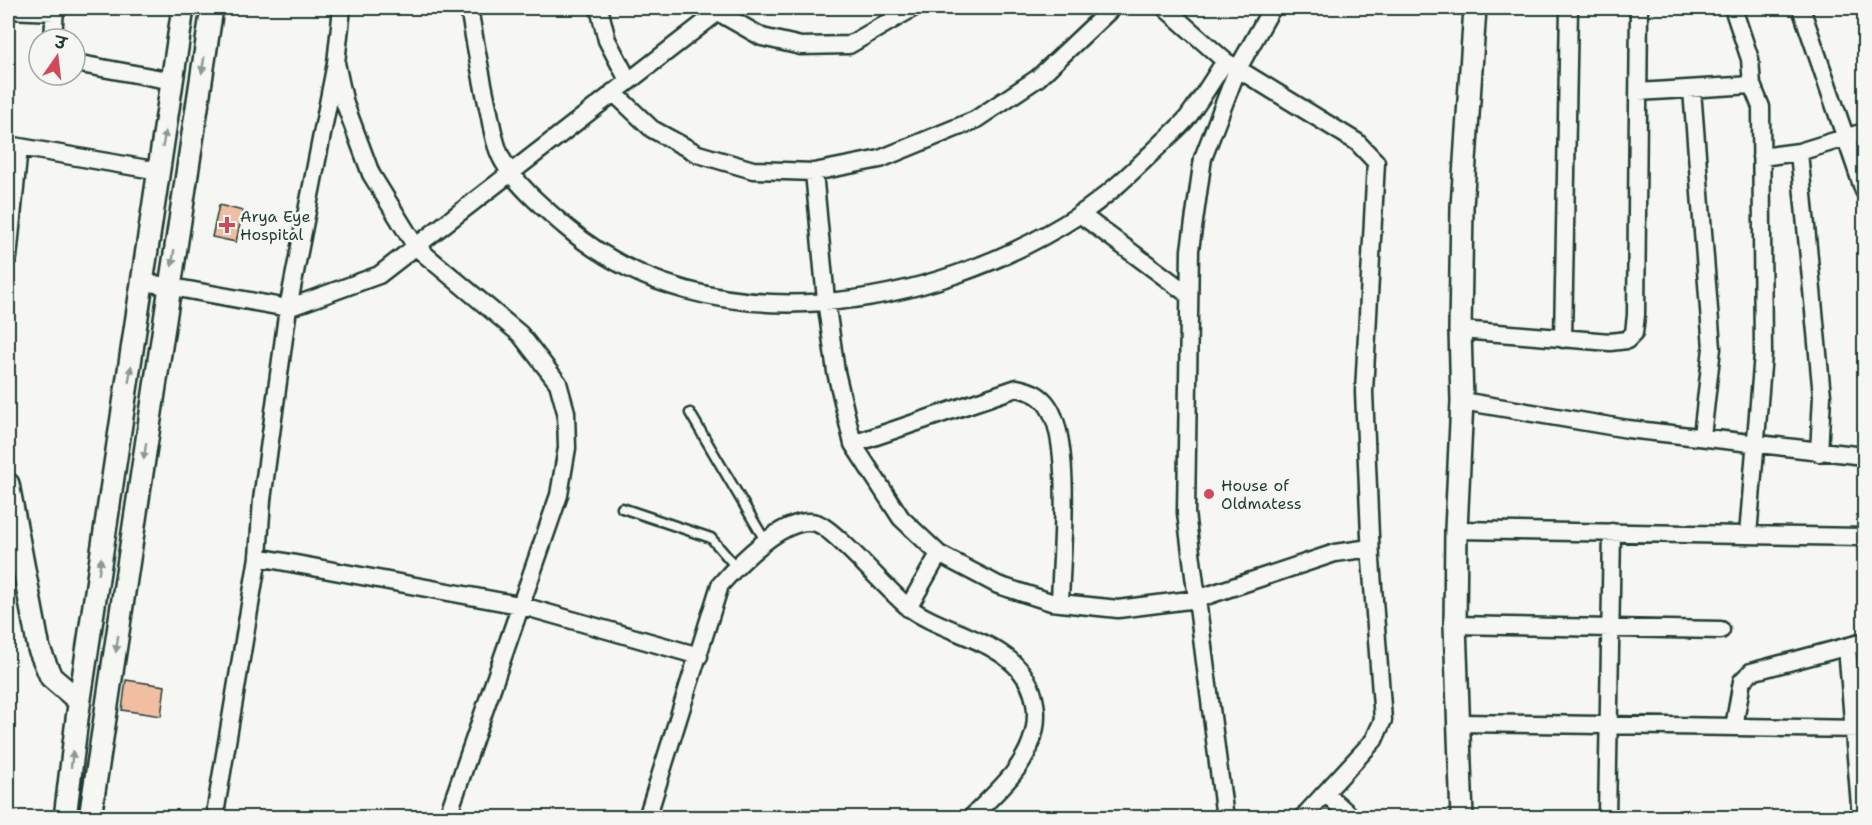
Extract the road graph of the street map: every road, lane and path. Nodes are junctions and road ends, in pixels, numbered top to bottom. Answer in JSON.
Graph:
{"nodes":[{"id":1,"x":183,"y":8,"type":"edge"},
{"id":2,"x":212,"y":8,"type":"edge"},
{"id":3,"x":342,"y":8,"type":"edge"},
{"id":4,"x":469,"y":8,"type":"edge"},
{"id":5,"x":599,"y":8,"type":"edge"},
{"id":6,"x":913,"y":8,"type":"edge"},
{"id":7,"x":1112,"y":8,"type":"edge"},
{"id":8,"x":1166,"y":8,"type":"edge"},
{"id":9,"x":1272,"y":8,"type":"edge"},
{"id":10,"x":1475,"y":8,"type":"edge"},
{"id":11,"x":1569,"y":8,"type":"edge"},
{"id":12,"x":1639,"y":8,"type":"edge"},
{"id":13,"x":1733,"y":8,"type":"edge"},
{"id":14,"x":1801,"y":8,"type":"edge"},
{"id":15,"x":8,"y":10,"type":"edge"},
{"id":16,"x":55,"y":10,"type":"edge"},
{"id":17,"x":717,"y":10,"type":"edge"},
{"id":18,"x":54,"y":27,"type":"edge"},
{"id":19,"x":336,"y":63,"type":"junction"},
{"id":20,"x":87,"y":65,"type":"edge"},
{"id":21,"x":1231,"y":66,"type":"junction"},
{"id":22,"x":628,"y":80,"type":"junction"},
{"id":23,"x":173,"y":81,"type":"junction"},
{"id":24,"x":1752,"y":85,"type":"junction"},
{"id":25,"x":1692,"y":90,"type":"junction"},
{"id":26,"x":613,"y":92,"type":"junction"},
{"id":27,"x":1638,"y":92,"type":"junction"},
{"id":28,"x":1864,"y":132,"type":"edge"},
{"id":29,"x":1846,"y":138,"type":"junction"},
{"id":30,"x":13,"y":146,"type":"edge"},
{"id":31,"x":1799,"y":152,"type":"junction"},
{"id":32,"x":1761,"y":157,"type":"junction"},
{"id":33,"x":159,"y":171,"type":"junction"},
{"id":34,"x":512,"y":172,"type":"junction"},
{"id":35,"x":814,"y":172,"type":"junction"},
{"id":36,"x":1864,"y":191,"type":"edge"},
{"id":37,"x":1080,"y":214,"type":"junction"},
{"id":38,"x":416,"y":247,"type":"junction"},
{"id":39,"x":8,"y":258,"type":"edge"},
{"id":40,"x":144,"y":282,"type":"junction"},
{"id":41,"x":169,"y":287,"type":"junction"},
{"id":42,"x":1189,"y":295,"type":"junction"},
{"id":43,"x":826,"y":300,"type":"junction"},
{"id":44,"x":288,"y":308,"type":"junction"},
{"id":45,"x":1460,"y":330,"type":"junction"},
{"id":46,"x":1563,"y":339,"type":"junction"},
{"id":47,"x":1462,"y":401,"type":"junction"},
{"id":48,"x":690,"y":412,"type":"dead end"},
{"id":49,"x":1702,"y":436,"type":"junction"},
{"id":50,"x":1755,"y":443,"type":"junction"},
{"id":51,"x":854,"y":444,"type":"junction"},
{"id":52,"x":1819,"y":453,"type":"junction"},
{"id":53,"x":1864,"y":456,"type":"edge"},
{"id":54,"x":8,"y":484,"type":"edge"},
{"id":55,"x":622,"y":508,"type":"dead end"},
{"id":56,"x":1456,"y":531,"type":"junction"},
{"id":57,"x":1612,"y":532,"type":"junction"},
{"id":58,"x":1748,"y":535,"type":"junction"},
{"id":59,"x":1864,"y":537,"type":"edge"},
{"id":60,"x":766,"y":542,"type":"junction"},
{"id":61,"x":1370,"y":548,"type":"junction"},
{"id":62,"x":939,"y":554,"type":"junction"},
{"id":63,"x":258,"y":557,"type":"junction"},
{"id":64,"x":736,"y":567,"type":"junction"},
{"id":65,"x":1197,"y":599,"type":"junction"},
{"id":66,"x":1060,"y":603,"type":"junction"},
{"id":67,"x":519,"y":605,"type":"junction"},
{"id":68,"x":908,"y":608,"type":"junction"},
{"id":69,"x":1455,"y":625,"type":"junction"},
{"id":70,"x":1610,"y":628,"type":"junction"},
{"id":71,"x":1721,"y":630,"type":"dead end"},
{"id":72,"x":1864,"y":642,"type":"edge"},
{"id":73,"x":1847,"y":647,"type":"junction"},
{"id":74,"x":699,"y":656,"type":"junction"},
{"id":75,"x":79,"y":701,"type":"junction"},
{"id":76,"x":1458,"y":723,"type":"junction"},
{"id":77,"x":1608,"y":725,"type":"junction"},
{"id":78,"x":1734,"y":727,"type":"junction"},
{"id":79,"x":1859,"y":729,"type":"edge"},
{"id":80,"x":1325,"y":793,"type":"junction"},
{"id":81,"x":1462,"y":817,"type":"edge"},
{"id":82,"x":65,"y":818,"type":"edge"},
{"id":83,"x":90,"y":818,"type":"edge"},
{"id":84,"x":219,"y":818,"type":"edge"},
{"id":85,"x":447,"y":818,"type":"edge"},
{"id":86,"x":647,"y":818,"type":"edge"},
{"id":87,"x":971,"y":818,"type":"edge"},
{"id":88,"x":1225,"y":818,"type":"edge"},
{"id":89,"x":1302,"y":818,"type":"edge"},
{"id":90,"x":1353,"y":818,"type":"edge"},
{"id":91,"x":1470,"y":818,"type":"edge"},
{"id":92,"x":1607,"y":818,"type":"edge"},
{"id":93,"x":1861,"y":818,"type":"edge"}],
"edges":[{"from":1,"to":23,"type":"street"},
{"from":2,"to":41,"type":"street","one_way":true},
{"from":3,"to":19,"type":"street"},
{"from":4,"to":34,"type":"street"},
{"from":5,"to":22,"type":"street"},
{"from":6,"to":17,"type":"street"},
{"from":7,"to":35,"type":"street"},
{"from":8,"to":21,"type":"street"},
{"from":9,"to":21,"type":"street"},
{"from":10,"to":45,"type":"street"},
{"from":11,"to":46,"type":"street"},
{"from":12,"to":27,"type":"street"},
{"from":13,"to":24,"type":"street"},
{"from":14,"to":29,"type":"street"},
{"from":15,"to":16,"type":"street"},
{"from":16,"to":18,"type":"street"},
{"from":17,"to":22,"type":"street"},
{"from":19,"to":38,"type":"street"},
{"from":19,"to":44,"type":"street"},
{"from":20,"to":23,"type":"street"},
{"from":21,"to":37,"type":"street"},
{"from":21,"to":42,"type":"street"},
{"from":21,"to":61,"type":"street"},
{"from":22,"to":26,"type":"street"},
{"from":33,"to":23,"type":"street","one_way":true},
{"from":24,"to":25,"type":"street"},
{"from":24,"to":32,"type":"street"},
{"from":25,"to":27,"type":"street"},
{"from":25,"to":49,"type":"street"},
{"from":26,"to":34,"type":"street"},
{"from":26,"to":35,"type":"street"},
{"from":27,"to":46,"type":"street"},
{"from":28,"to":29,"type":"street"},
{"from":29,"to":31,"type":"street"},
{"from":29,"to":36,"type":"street"},
{"from":30,"to":33,"type":"street"},
{"from":30,"to":39,"type":"street"},
{"from":31,"to":32,"type":"street"},
{"from":31,"to":52,"type":"street"},
{"from":32,"to":50,"type":"street"},
{"from":33,"to":40,"type":"street"},
{"from":34,"to":38,"type":"street"},
{"from":34,"to":43,"type":"street"},
{"from":35,"to":43,"type":"street"},
{"from":37,"to":42,"type":"street"},
{"from":37,"to":43,"type":"street"},
{"from":38,"to":44,"type":"street"},
{"from":38,"to":67,"type":"street"},
{"from":40,"to":41,"type":"street"},
{"from":75,"to":40,"type":"street","one_way":true},
{"from":41,"to":44,"type":"street"},
{"from":41,"to":83,"type":"street","one_way":true},
{"from":42,"to":65,"type":"street"},
{"from":43,"to":51,"type":"street"},
{"from":44,"to":63,"type":"street"},
{"from":45,"to":46,"type":"street"},
{"from":45,"to":47,"type":"street"},
{"from":47,"to":49,"type":"street"},
{"from":47,"to":56,"type":"street"},
{"from":48,"to":60,"type":"lane"},
{"from":49,"to":50,"type":"street"},
{"from":50,"to":52,"type":"street"},
{"from":50,"to":58,"type":"street"},
{"from":51,"to":62,"type":"street"},
{"from":51,"to":66,"type":"street"},
{"from":52,"to":53,"type":"street"},
{"from":54,"to":75,"type":"street"},
{"from":55,"to":64,"type":"lane"},
{"from":56,"to":57,"type":"street"},
{"from":56,"to":69,"type":"street"},
{"from":57,"to":58,"type":"street"},
{"from":57,"to":70,"type":"street"},
{"from":58,"to":59,"type":"street"},
{"from":60,"to":64,"type":"street"},
{"from":60,"to":68,"type":"street"},
{"from":61,"to":65,"type":"street"},
{"from":61,"to":80,"type":"street"},
{"from":62,"to":66,"type":"street"},
{"from":62,"to":68,"type":"street"},
{"from":63,"to":67,"type":"street"},
{"from":63,"to":84,"type":"street"},
{"from":64,"to":74,"type":"street"},
{"from":65,"to":66,"type":"street"},
{"from":65,"to":88,"type":"street"},
{"from":67,"to":74,"type":"street"},
{"from":67,"to":85,"type":"street"},
{"from":68,"to":87,"type":"street"},
{"from":69,"to":70,"type":"street"},
{"from":69,"to":76,"type":"street"},
{"from":70,"to":71,"type":"street"},
{"from":70,"to":77,"type":"street"},
{"from":72,"to":73,"type":"street"},
{"from":73,"to":78,"type":"street"},
{"from":73,"to":79,"type":"street"},
{"from":74,"to":86,"type":"street"},
{"from":82,"to":75,"type":"street","one_way":true},
{"from":76,"to":77,"type":"street"},
{"from":76,"to":81,"type":"street"},
{"from":77,"to":78,"type":"street"},
{"from":77,"to":92,"type":"street"},
{"from":78,"to":79,"type":"street"},
{"from":79,"to":93,"type":"street"},
{"from":80,"to":89,"type":"street"},
{"from":80,"to":90,"type":"street"},
{"from":81,"to":91,"type":"street"}]}
